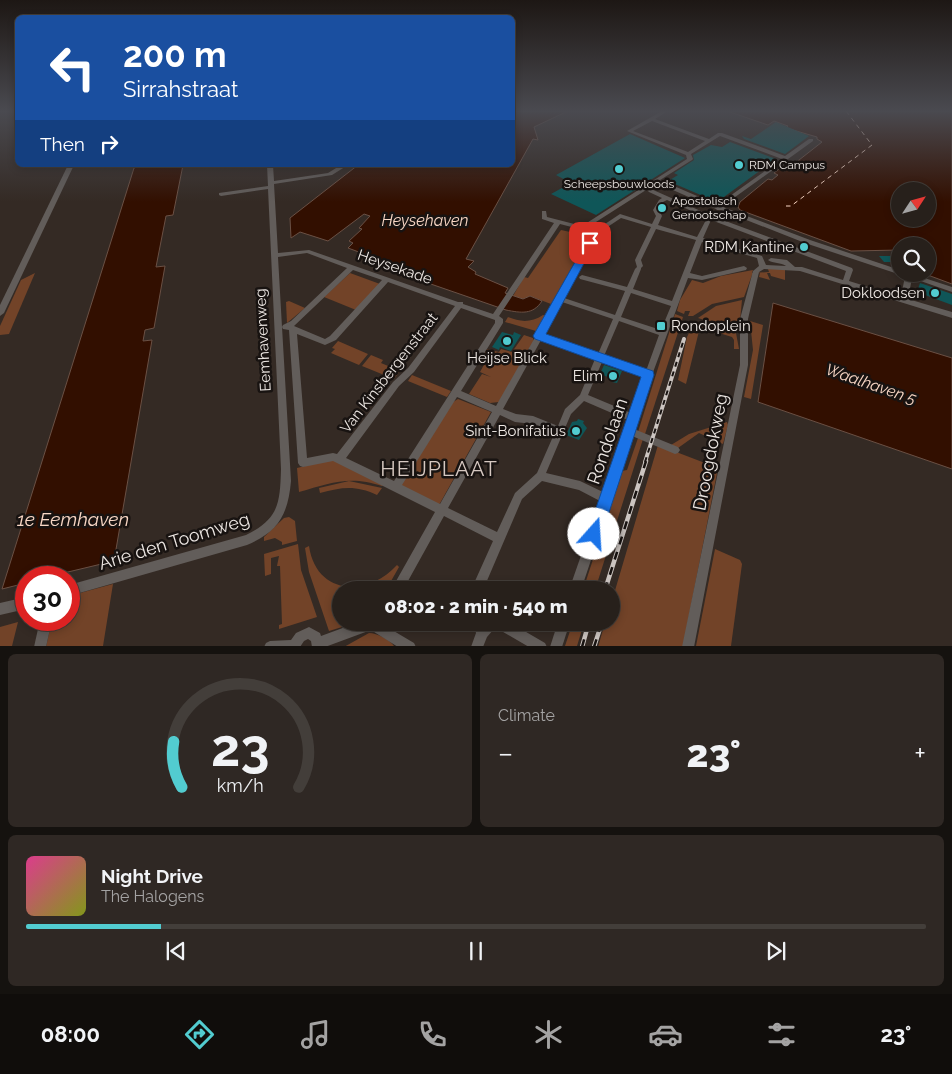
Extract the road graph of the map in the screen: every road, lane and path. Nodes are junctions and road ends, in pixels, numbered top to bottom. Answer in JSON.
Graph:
{"nodes":[{"id":1,"x":655,"y":141,"type":"edge"},
{"id":2,"x":708,"y":141,"type":"edge"},
{"id":3,"x":740,"y":141,"type":"edge"},
{"id":4,"x":809,"y":141,"type":"edge"},
{"id":5,"x":688,"y":154,"type":"junction"},
{"id":6,"x":786,"y":158,"type":"junction"},
{"id":7,"x":70,"y":167,"type":"edge"},
{"id":8,"x":270,"y":167,"type":"edge"},
{"id":9,"x":342,"y":167,"type":"edge"},
{"id":10,"x":657,"y":181,"type":"junction"},
{"id":11,"x":271,"y":185,"type":"junction"},
{"id":12,"x":651,"y":191,"type":"dead end"},
{"id":13,"x":221,"y":194,"type":"dead end"},
{"id":14,"x":666,"y":198,"type":"junction"},
{"id":15,"x":719,"y":209,"type":"junction"},
{"id":16,"x":544,"y":212,"type":"dead end"},
{"id":17,"x":710,"y":217,"type":"junction"},
{"id":18,"x":558,"y":222,"type":"junction"},
{"id":19,"x":654,"y":226,"type":"junction"},
{"id":20,"x":758,"y":235,"type":"junction"},
{"id":21,"x":699,"y":239,"type":"junction"},
{"id":22,"x":748,"y":254,"type":"junction"},
{"id":23,"x":275,"y":255,"type":"junction"},
{"id":24,"x":772,"y":260,"type":"dead end"},
{"id":25,"x":352,"y":267,"type":"junction"},
{"id":26,"x":762,"y":267,"type":"junction"},
{"id":27,"x":792,"y":267,"type":"junction"},
{"id":28,"x":744,"y":268,"type":"dead end"},
{"id":29,"x":891,"y":269,"type":"edge"},
{"id":30,"x":686,"y":275,"type":"junction"},
{"id":31,"x":582,"y":277,"type":"dead end"},
{"id":32,"x":387,"y":279,"type":"junction"},
{"id":33,"x":845,"y":282,"type":"junction"},
{"id":34,"x":907,"y":282,"type":"edge"},
{"id":35,"x":930,"y":282,"type":"edge"},
{"id":36,"x":629,"y":290,"type":"junction"},
{"id":37,"x":952,"y":290,"type":"edge"},
{"id":38,"x":559,"y":299,"type":"junction"},
{"id":39,"x":904,"y":300,"type":"junction"},
{"id":40,"x":460,"y":304,"type":"junction"},
{"id":41,"x":673,"y":304,"type":"junction"},
{"id":42,"x":0,"y":313,"type":"edge"},
{"id":43,"x":952,"y":315,"type":"edge"},
{"id":44,"x":498,"y":316,"type":"junction"},
{"id":45,"x":617,"y":318,"type":"junction"},
{"id":46,"x":279,"y":328,"type":"junction"},
{"id":47,"x":292,"y":328,"type":"junction"},
{"id":48,"x":663,"y":333,"type":"junction"},
{"id":49,"x":539,"y":336,"type":"junction"},
{"id":50,"x":600,"y":357,"type":"junction"},
{"id":51,"x":648,"y":375,"type":"junction"},
{"id":52,"x":455,"y":392,"type":"junction"},
{"id":53,"x":583,"y":397,"type":"junction"},
{"id":54,"x":497,"y":410,"type":"junction"},
{"id":55,"x":634,"y":418,"type":"junction"},
{"id":56,"x":559,"y":430,"type":"junction"},
{"id":57,"x":629,"y":431,"type":"junction"},
{"id":58,"x":675,"y":450,"type":"dead end"},
{"id":59,"x":339,"y":459,"type":"junction"},
{"id":60,"x":540,"y":476,"type":"junction"},
{"id":61,"x":396,"y":486,"type":"junction"},
{"id":62,"x":606,"y":499,"type":"junction"},
{"id":63,"x":441,"y":509,"type":"junction"},
{"id":64,"x":281,"y":512,"type":"joint"},
{"id":65,"x":499,"y":538,"type":"junction"},
{"id":66,"x":402,"y":581,"type":"edge"},
{"id":67,"x":481,"y":581,"type":"edge"},
{"id":68,"x":578,"y":581,"type":"edge"},
{"id":69,"x":80,"y":588,"type":"edge"},
{"id":70,"x":15,"y":605,"type":"edge"},
{"id":71,"x":0,"y":610,"type":"edge"},
{"id":72,"x":43,"y":631,"type":"edge"},
{"id":73,"x":356,"y":631,"type":"edge"},
{"id":74,"x":386,"y":631,"type":"edge"},
{"id":75,"x":480,"y":631,"type":"edge"},
{"id":76,"x":514,"y":631,"type":"edge"},
{"id":77,"x":561,"y":631,"type":"edge"},
{"id":78,"x":318,"y":645,"type":"edge"},
{"id":79,"x":40,"y":646,"type":"edge"},
{"id":80,"x":270,"y":646,"type":"edge"},
{"id":81,"x":293,"y":646,"type":"edge"},
{"id":82,"x":410,"y":646,"type":"edge"},
{"id":83,"x":477,"y":646,"type":"edge"},
{"id":84,"x":541,"y":646,"type":"edge"},
{"id":85,"x":556,"y":646,"type":"edge"},
{"id":86,"x":688,"y":646,"type":"edge"}],
"edges":[{"from":1,"to":5,"type":"street"},
{"from":2,"to":5,"type":"street"},
{"from":3,"to":6,"type":"street"},
{"from":4,"to":6,"type":"street"},
{"from":5,"to":10,"type":"street"},
{"from":6,"to":15,"type":"street"},
{"from":7,"to":42,"type":"street"},
{"from":8,"to":11,"type":"street","name":"Eemhavenweg"},
{"from":9,"to":11,"type":"street"},
{"from":10,"to":15,"type":"street"},
{"from":10,"to":18,"type":"street"},
{"from":11,"to":13,"type":"street"},
{"from":11,"to":23,"type":"street","name":"Eemhavenweg"},
{"from":12,"to":14,"type":"street"},
{"from":14,"to":17,"type":"street"},
{"from":14,"to":19,"type":"street"},
{"from":15,"to":29,"type":"street"},
{"from":16,"to":18,"type":"street"},
{"from":17,"to":20,"type":"street"},
{"from":17,"to":21,"type":"street","name":"Rondolaan"},
{"from":18,"to":44,"type":"street"},
{"from":19,"to":21,"type":"street"},
{"from":19,"to":36,"type":"street"},
{"from":19,"to":38,"type":"street"},
{"from":20,"to":22,"type":"street"},
{"from":20,"to":33,"type":"street"},
{"from":21,"to":22,"type":"street"},
{"from":21,"to":30,"type":"street","name":"Rondolaan"},
{"from":22,"to":26,"type":"street"},
{"from":23,"to":25,"type":"street","name":"Heysekade"},
{"from":23,"to":46,"type":"street","name":"Eemhavenweg"},
{"from":24,"to":27,"type":"street"},
{"from":25,"to":32,"type":"street","name":"Heysekade"},
{"from":25,"to":47,"type":"street"},
{"from":26,"to":27,"type":"street"},
{"from":26,"to":86,"type":"street","name":"Droogdokweg"},
{"from":27,"to":33,"type":"street"},
{"from":28,"to":30,"type":"street"},
{"from":30,"to":41,"type":"street","name":"Rondolaan"},
{"from":31,"to":36,"type":"street"},
{"from":32,"to":40,"type":"street","name":"Heysekade"},
{"from":32,"to":47,"type":"street"},
{"from":33,"to":39,"type":"street"},
{"from":34,"to":39,"type":"street"},
{"from":35,"to":37,"type":"street"},
{"from":36,"to":41,"type":"street"},
{"from":36,"to":45,"type":"street"},
{"from":38,"to":45,"type":"street"},
{"from":38,"to":49,"type":"street"},
{"from":39,"to":43,"type":"street"},
{"from":40,"to":44,"type":"street","name":"Heysekade"},
{"from":40,"to":59,"type":"street","name":"Van Kinsbergenstraat"},
{"from":41,"to":48,"type":"street","name":"Rondolaan"},
{"from":44,"to":52,"type":"street"},
{"from":45,"to":48,"type":"street"},
{"from":45,"to":50,"type":"street"},
{"from":46,"to":47,"type":"street"},
{"from":46,"to":64,"type":"street","name":"Eemhavenweg"},
{"from":47,"to":59,"type":"street"},
{"from":48,"to":51,"type":"street","name":"Rondolaan"},
{"from":49,"to":50,"type":"street"},
{"from":49,"to":54,"type":"street"},
{"from":50,"to":51,"type":"street"},
{"from":50,"to":53,"type":"street"},
{"from":51,"to":55,"type":"street","name":"Rondolaan"},
{"from":52,"to":54,"type":"street"},
{"from":52,"to":61,"type":"street"},
{"from":53,"to":55,"type":"street"},
{"from":53,"to":56,"type":"street"},
{"from":54,"to":56,"type":"street"},
{"from":54,"to":63,"type":"street"},
{"from":55,"to":57,"type":"street","name":"Rondolaan"},
{"from":56,"to":60,"type":"street"},
{"from":57,"to":58,"type":"street"},
{"from":57,"to":62,"type":"street","name":"Rondolaan"},
{"from":59,"to":61,"type":"street"},
{"from":60,"to":62,"type":"street"},
{"from":60,"to":65,"type":"street"},
{"from":61,"to":63,"type":"street"},
{"from":62,"to":68,"type":"street","name":"Rondolaan"},
{"from":63,"to":65,"type":"street"},
{"from":63,"to":66,"type":"street"},
{"from":64,"to":69,"type":"street","name":"Arie den Toomweg"},
{"from":65,"to":67,"type":"street"},
{"from":70,"to":71,"type":"street"},
{"from":72,"to":79,"type":"street"},
{"from":73,"to":78,"type":"street"},
{"from":74,"to":82,"type":"street"},
{"from":75,"to":83,"type":"street"},
{"from":76,"to":84,"type":"street"},
{"from":77,"to":85,"type":"street"},
{"from":78,"to":81,"type":"street"},
{"from":80,"to":81,"type":"street"}]}
